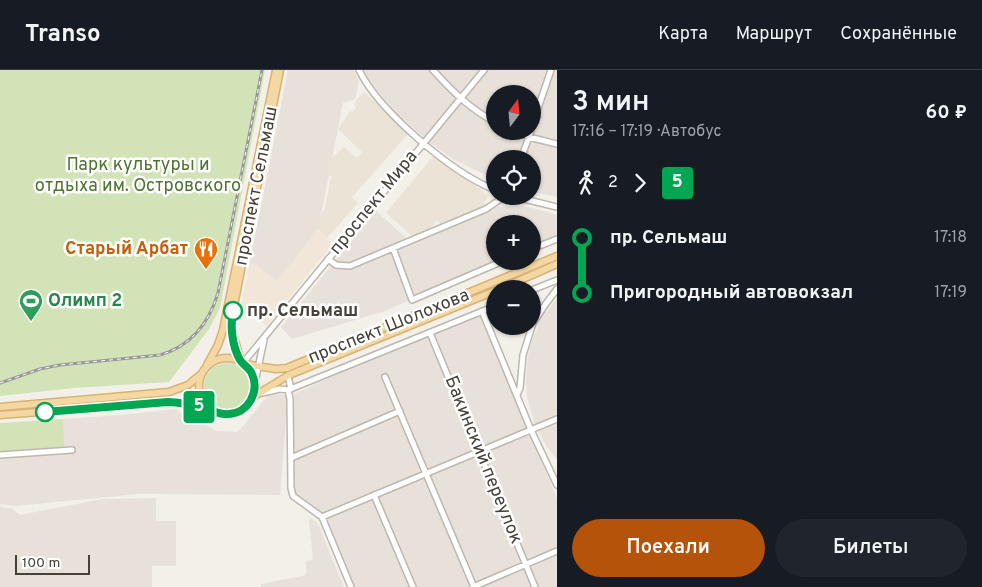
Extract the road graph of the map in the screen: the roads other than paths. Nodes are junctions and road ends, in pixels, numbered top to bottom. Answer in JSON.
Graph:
{"nodes":[{"id":1,"x":276,"y":70,"type":"edge"},
{"id":2,"x":280,"y":70,"type":"edge"},
{"id":3,"x":359,"y":70,"type":"edge"},
{"id":4,"x":433,"y":70,"type":"edge"},
{"id":5,"x":484,"y":70,"type":"edge"},
{"id":6,"x":551,"y":70,"type":"edge"},
{"id":7,"x":460,"y":98,"type":"junction"},
{"id":8,"x":541,"y":99,"type":"edge"},
{"id":9,"x":486,"y":117,"type":"edge"},
{"id":10,"x":541,"y":138,"type":"edge"},
{"id":11,"x":423,"y":143,"type":"junction"},
{"id":12,"x":557,"y":144,"type":"edge"},
{"id":13,"x":486,"y":185,"type":"edge"},
{"id":14,"x":541,"y":202,"type":"edge"},
{"id":15,"x":491,"y":205,"type":"edge"},
{"id":16,"x":557,"y":206,"type":"edge"},
{"id":17,"x":557,"y":239,"type":"edge"},
{"id":18,"x":541,"y":245,"type":"edge"},
{"id":19,"x":392,"y":248,"type":"junction"},
{"id":20,"x":557,"y":256,"type":"edge"},
{"id":21,"x":328,"y":259,"type":"junction"},
{"id":22,"x":557,"y":264,"type":"edge"},
{"id":23,"x":486,"y":268,"type":"edge"},
{"id":24,"x":521,"y":280,"type":"edge"},
{"id":25,"x":557,"y":280,"type":"edge"},
{"id":26,"x":541,"y":286,"type":"edge"},
{"id":27,"x":557,"y":289,"type":"edge"},
{"id":28,"x":486,"y":295,"type":"edge"},
{"id":29,"x":486,"y":309,"type":"edge"},
{"id":30,"x":482,"y":311,"type":"junction"},
{"id":31,"x":541,"y":311,"type":"edge"},
{"id":32,"x":430,"y":333,"type":"junction"},
{"id":33,"x":529,"y":335,"type":"edge"},
{"id":34,"x":266,"y":337,"type":"junction"},
{"id":35,"x":243,"y":363,"type":"junction"},
{"id":36,"x":207,"y":365,"type":"junction"},
{"id":37,"x":257,"y":367,"type":"junction"},
{"id":38,"x":200,"y":375,"type":"junction"},
{"id":39,"x":288,"y":376,"type":"junction"},
{"id":40,"x":385,"y":376,"type":"dead end"},
{"id":41,"x":255,"y":382,"type":"junction"},
{"id":42,"x":289,"y":389,"type":"junction"},
{"id":43,"x":256,"y":395,"type":"junction"},
{"id":44,"x":517,"y":395,"type":"junction"},
{"id":45,"x":0,"y":407,"type":"edge"},
{"id":46,"x":213,"y":411,"type":"junction"},
{"id":47,"x":400,"y":411,"type":"junction"},
{"id":48,"x":0,"y":415,"type":"edge"},
{"id":49,"x":557,"y":420,"type":"edge"},
{"id":50,"x":531,"y":430,"type":"junction"},
{"id":51,"x":72,"y":450,"type":"dead end"},
{"id":52,"x":480,"y":451,"type":"junction"},
{"id":53,"x":0,"y":455,"type":"edge"},
{"id":54,"x":290,"y":458,"type":"junction"},
{"id":55,"x":426,"y":474,"type":"junction"},
{"id":56,"x":555,"y":478,"type":"edge"},
{"id":57,"x":557,"y":485,"type":"edge"},
{"id":58,"x":374,"y":495,"type":"junction"},
{"id":59,"x":322,"y":517,"type":"junction"},
{"id":60,"x":557,"y":551,"type":"edge"},
{"id":61,"x":526,"y":565,"type":"junction"},
{"id":62,"x":351,"y":587,"type":"edge"},
{"id":63,"x":413,"y":587,"type":"edge"},
{"id":64,"x":474,"y":587,"type":"edge"},
{"id":65,"x":535,"y":587,"type":"edge"}],
"edges":[{"from":1,"to":36,"type":"main road","name":"проспект Сельмаш"},
{"from":2,"to":35,"type":"main road","name":"проспект Сельмаш"},
{"from":3,"to":11,"type":"street"},
{"from":4,"to":7,"type":"street"},
{"from":5,"to":7,"type":"street","name":"проспект Мира"},
{"from":6,"to":8,"type":"street"},
{"from":7,"to":9,"type":"street"},
{"from":7,"to":11,"type":"street","name":"проспект Мира"},
{"from":10,"to":12,"type":"street"},
{"from":11,"to":13,"type":"street"},
{"from":11,"to":21,"type":"street","name":"проспект Мира"},
{"from":14,"to":16,"type":"street"},
{"from":15,"to":19,"type":"street"},
{"from":17,"to":18,"type":"street"},
{"from":19,"to":21,"type":"street"},
{"from":19,"to":23,"type":"street"},
{"from":20,"to":37,"type":"main road","name":"проспект Шолохова"},
{"from":21,"to":34,"type":"street","name":"проспект Мира"},
{"from":22,"to":24,"type":"main road"},
{"from":25,"to":26,"type":"street"},
{"from":27,"to":31,"type":"street"},
{"from":28,"to":39,"type":"main road","name":"проспект Шолохова"},
{"from":29,"to":30,"type":"street"},
{"from":30,"to":32,"type":"street"},
{"from":30,"to":44,"type":"street"},
{"from":32,"to":42,"type":"street"},
{"from":32,"to":52,"type":"street","name":"Бакинский переулок"},
{"from":33,"to":44,"type":"street"},
{"from":34,"to":35,"type":"street","name":"проспект Мира"},
{"from":34,"to":37,"type":"street","name":"проспект Мира"},
{"from":35,"to":36,"type":"main road"},
{"from":35,"to":37,"type":"main road","name":"проспект Шолохова"},
{"from":35,"to":41,"type":"main road"},
{"from":36,"to":38,"type":"main road"},
{"from":37,"to":41,"type":"street","name":"проспект Мира"},
{"from":38,"to":45,"type":"main road"},
{"from":38,"to":46,"type":"main road"},
{"from":39,"to":42,"type":"street"},
{"from":39,"to":43,"type":"main road","name":"проспект Шолохова"},
{"from":40,"to":47,"type":"street"},
{"from":41,"to":43,"type":"main road"},
{"from":42,"to":43,"type":"street"},
{"from":42,"to":54,"type":"street"},
{"from":43,"to":46,"type":"main road"},
{"from":44,"to":50,"type":"street"},
{"from":46,"to":48,"type":"main road"},
{"from":47,"to":54,"type":"street"},
{"from":47,"to":55,"type":"street"},
{"from":49,"to":50,"type":"street"},
{"from":50,"to":52,"type":"street"},
{"from":50,"to":56,"type":"street"},
{"from":51,"to":53,"type":"street"},
{"from":52,"to":55,"type":"street"},
{"from":52,"to":61,"type":"street","name":"Бакинский переулок"},
{"from":54,"to":59,"type":"street"},
{"from":55,"to":58,"type":"street"},
{"from":55,"to":64,"type":"street"},
{"from":56,"to":57,"type":"street"},
{"from":58,"to":59,"type":"street"},
{"from":58,"to":63,"type":"street"},
{"from":59,"to":62,"type":"street"},
{"from":60,"to":61,"type":"street"},
{"from":61,"to":64,"type":"street"},
{"from":61,"to":65,"type":"street","name":"Бакинский переулок"}]}
